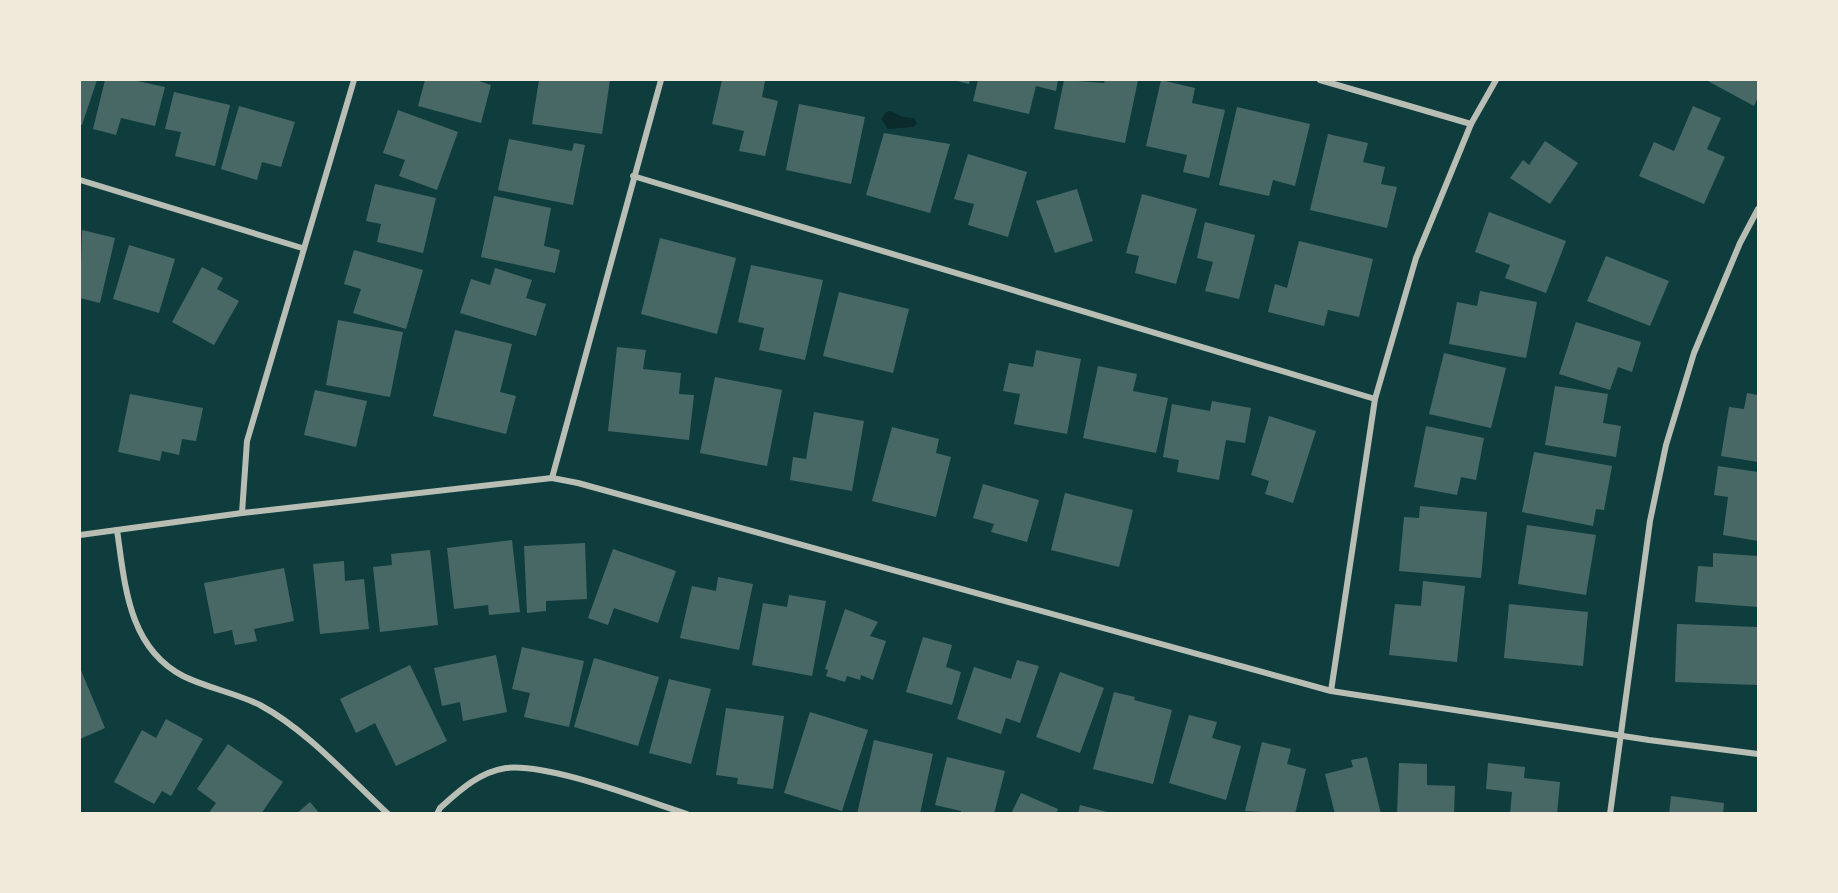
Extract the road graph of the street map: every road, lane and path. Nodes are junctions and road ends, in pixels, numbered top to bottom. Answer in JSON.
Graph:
{"nodes":[{"id":1,"x":354,"y":80,"type":"edge"},
{"id":2,"x":661,"y":80,"type":"edge"},
{"id":3,"x":1320,"y":80,"type":"edge"},
{"id":4,"x":1496,"y":80,"type":"edge"},
{"id":5,"x":1471,"y":124,"type":"junction"},
{"id":6,"x":633,"y":176,"type":"junction"},
{"id":7,"x":80,"y":180,"type":"edge"},
{"id":8,"x":1758,"y":209,"type":"edge"},
{"id":9,"x":302,"y":248,"type":"junction"},
{"id":10,"x":1375,"y":399,"type":"junction"},
{"id":11,"x":552,"y":478,"type":"junction"},
{"id":12,"x":242,"y":513,"type":"junction"},
{"id":13,"x":117,"y":530,"type":"junction"},
{"id":14,"x":80,"y":535,"type":"edge"},
{"id":15,"x":1331,"y":691,"type":"junction"},
{"id":16,"x":1620,"y":736,"type":"junction"},
{"id":17,"x":1758,"y":754,"type":"edge"},
{"id":18,"x":388,"y":813,"type":"edge"},
{"id":19,"x":437,"y":813,"type":"edge"},
{"id":20,"x":687,"y":813,"type":"edge"},
{"id":21,"x":1610,"y":813,"type":"edge"}],
"edges":[{"from":1,"to":9,"type":"street"},
{"from":2,"to":6,"type":"street"},
{"from":3,"to":5,"type":"street"},
{"from":4,"to":5,"type":"street"},
{"from":5,"to":10,"type":"street"},
{"from":6,"to":10,"type":"street"},
{"from":6,"to":11,"type":"street"},
{"from":7,"to":9,"type":"street"},
{"from":8,"to":16,"type":"street"},
{"from":9,"to":12,"type":"street"},
{"from":10,"to":15,"type":"street"},
{"from":11,"to":12,"type":"street"},
{"from":11,"to":15,"type":"street"},
{"from":12,"to":13,"type":"street"},
{"from":13,"to":14,"type":"street"},
{"from":13,"to":18,"type":"street"},
{"from":15,"to":16,"type":"street"},
{"from":16,"to":17,"type":"street"},
{"from":16,"to":21,"type":"street"},
{"from":19,"to":20,"type":"street"}]}
